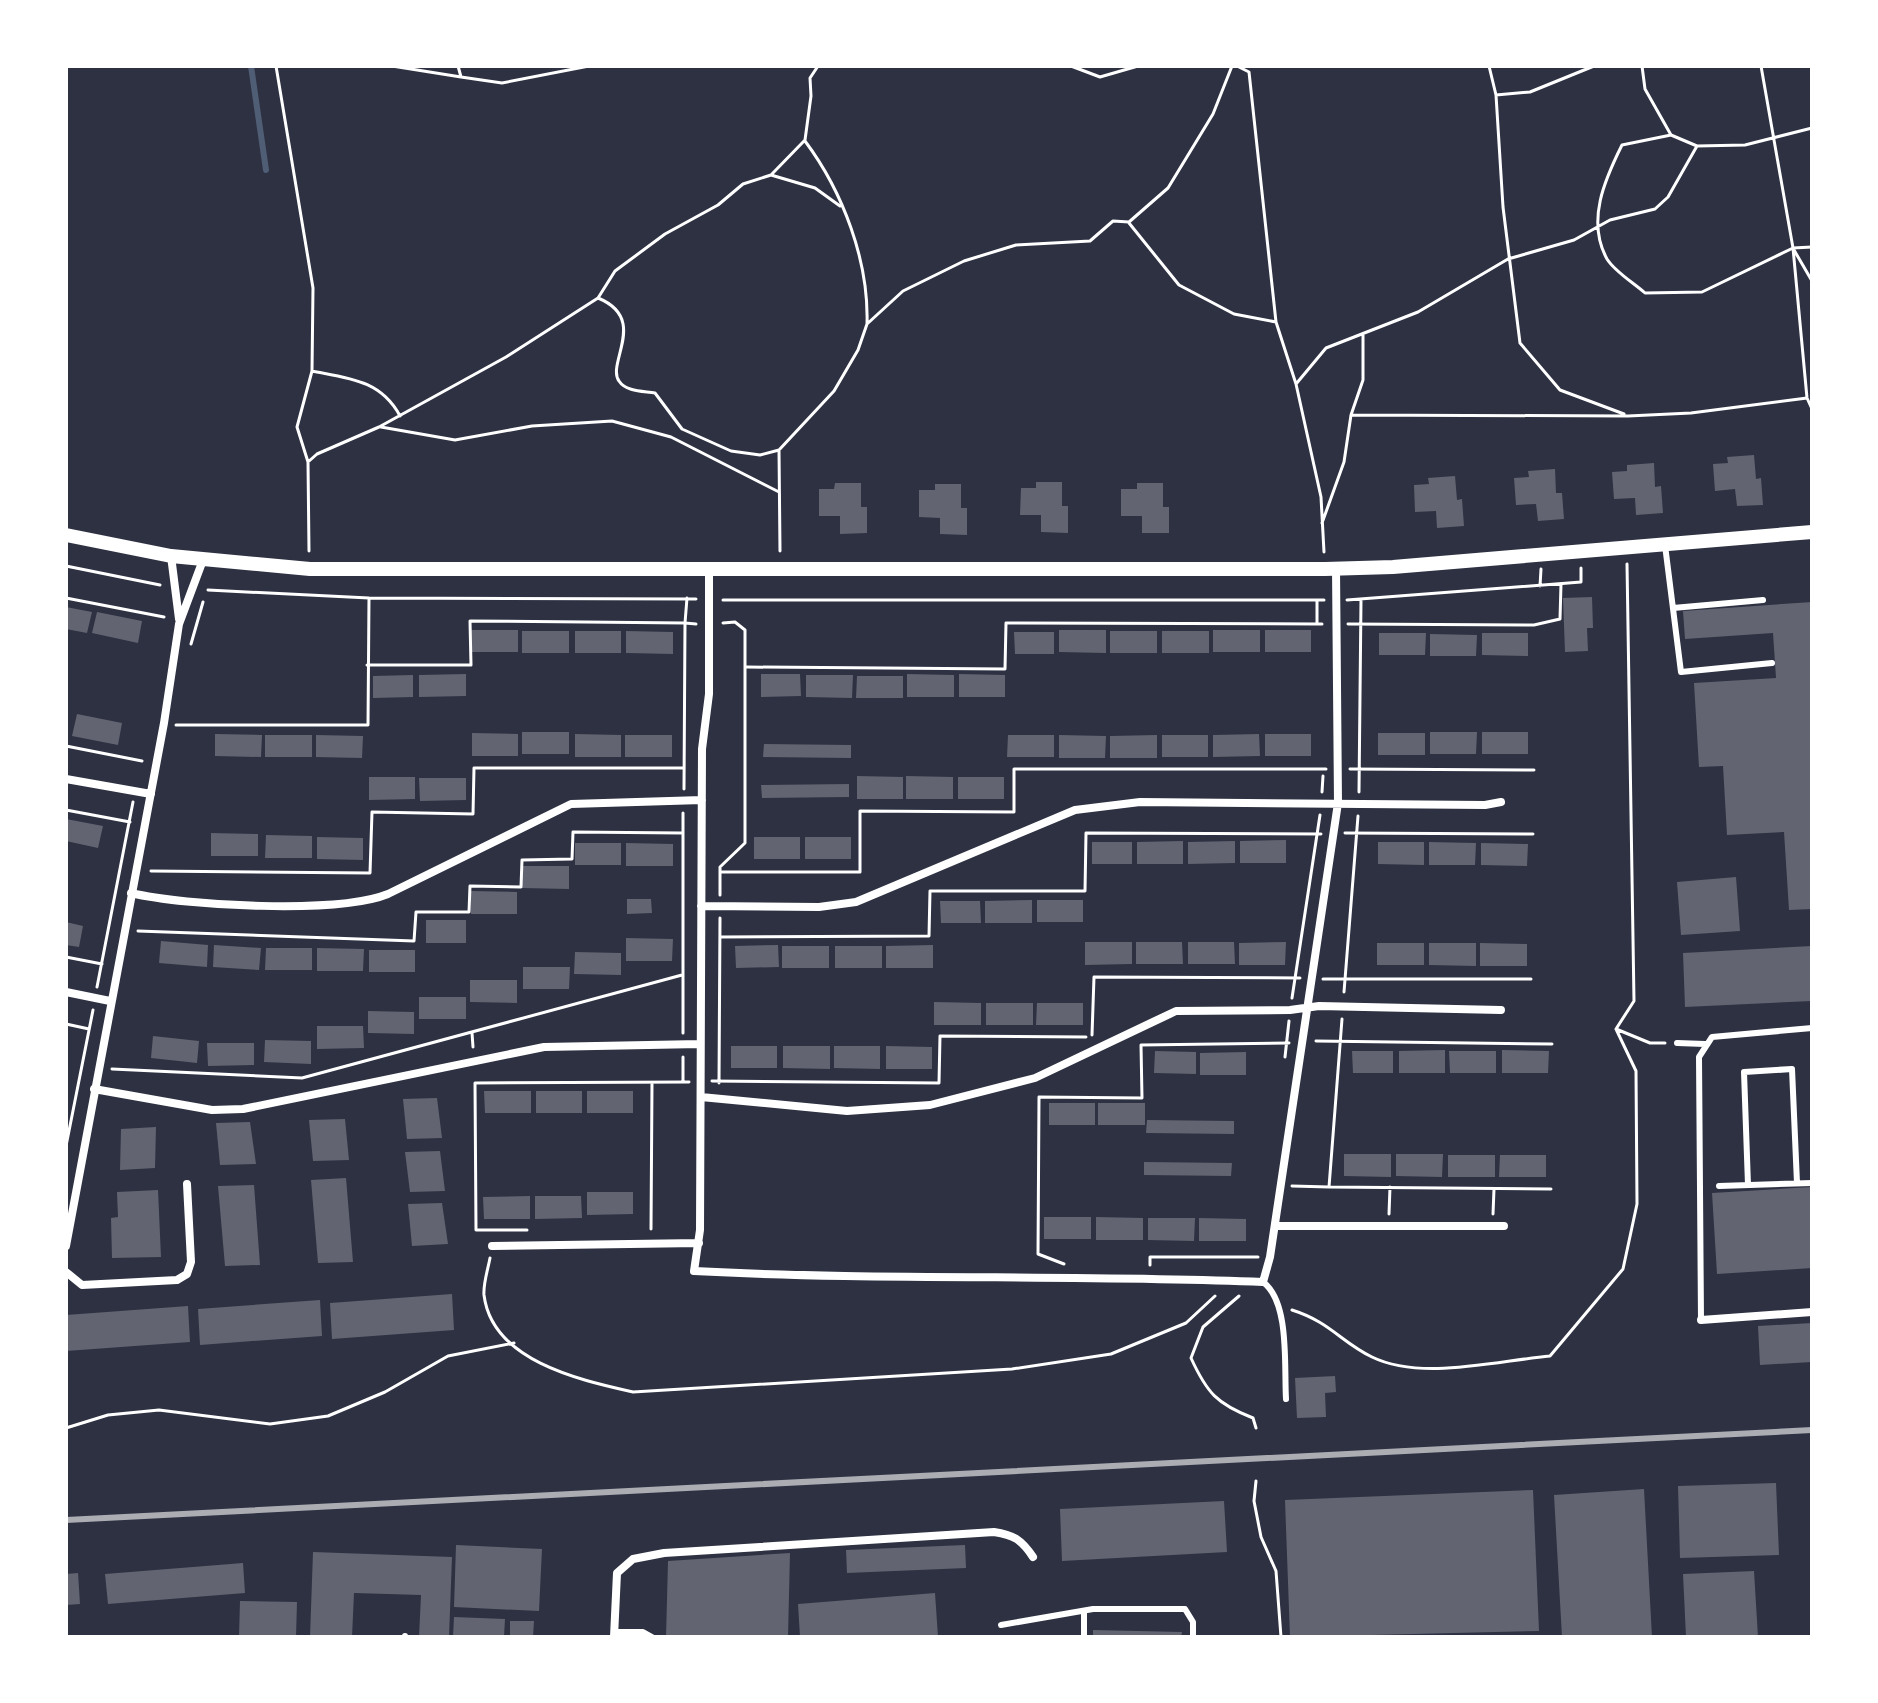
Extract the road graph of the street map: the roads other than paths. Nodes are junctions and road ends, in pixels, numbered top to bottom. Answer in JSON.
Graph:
{"nodes":[{"id":1,"x":1812,"y":532,"type":"edge"},
{"id":2,"x":66,"y":535,"type":"edge"},
{"id":3,"x":1665,"y":545,"type":"junction"},
{"id":4,"x":171,"y":556,"type":"junction"},
{"id":5,"x":203,"y":560,"type":"junction"},
{"id":6,"x":709,"y":568,"type":"junction"},
{"id":7,"x":1331,"y":568,"type":"junction"},
{"id":8,"x":1763,"y":600,"type":"dead end"},
{"id":9,"x":1673,"y":608,"type":"junction"},
{"id":10,"x":179,"y":624,"type":"junction"},
{"id":11,"x":1772,"y":663,"type":"dead end"},
{"id":12,"x":66,"y":779,"type":"edge"},
{"id":13,"x":151,"y":794,"type":"junction"},
{"id":14,"x":702,"y":800,"type":"junction"},
{"id":15,"x":1501,"y":802,"type":"dead end"},
{"id":16,"x":1338,"y":803,"type":"junction"},
{"id":17,"x":131,"y":893,"type":"junction"},
{"id":18,"x":701,"y":906,"type":"junction"},
{"id":19,"x":66,"y":992,"type":"edge"},
{"id":20,"x":110,"y":1001,"type":"junction"},
{"id":21,"x":1308,"y":1007,"type":"junction"},
{"id":22,"x":1501,"y":1010,"type":"dead end"},
{"id":23,"x":1812,"y":1028,"type":"edge"},
{"id":24,"x":1677,"y":1043,"type":"road end"},
{"id":25,"x":700,"y":1044,"type":"junction"},
{"id":26,"x":1706,"y":1044,"type":"junction"},
{"id":27,"x":94,"y":1089,"type":"junction"},
{"id":28,"x":701,"y":1097,"type":"junction"},
{"id":29,"x":1797,"y":1183,"type":"junction"},
{"id":30,"x":1812,"y":1183,"type":"edge"},
{"id":31,"x":187,"y":1184,"type":"dead end"},
{"id":32,"x":1748,"y":1185,"type":"junction"},
{"id":33,"x":1719,"y":1186,"type":"dead end"},
{"id":34,"x":1275,"y":1226,"type":"junction"},
{"id":35,"x":1504,"y":1226,"type":"dead end"},
{"id":36,"x":699,"y":1243,"type":"junction"},
{"id":37,"x":66,"y":1246,"type":"edge"},
{"id":38,"x":492,"y":1246,"type":"road end"},
{"id":39,"x":66,"y":1272,"type":"edge"},
{"id":40,"x":1263,"y":1282,"type":"junction"},
{"id":41,"x":1812,"y":1312,"type":"edge"},
{"id":42,"x":1701,"y":1320,"type":"joint"},
{"id":43,"x":1286,"y":1399,"type":"dead end"},
{"id":44,"x":1033,"y":1557,"type":"dead end"},
{"id":45,"x":1084,"y":1611,"type":"junction"},
{"id":46,"x":1001,"y":1625,"type":"dead end"},
{"id":47,"x":614,"y":1635,"type":"edge"},
{"id":48,"x":652,"y":1637,"type":"edge"},
{"id":49,"x":1084,"y":1637,"type":"edge"},
{"id":50,"x":1193,"y":1637,"type":"edge"}],
"edges":[{"from":1,"to":3,"type":"street"},
{"from":2,"to":4,"type":"street"},
{"from":3,"to":7,"type":"street"},
{"from":3,"to":9,"type":"lane"},
{"from":4,"to":5,"type":"street"},
{"from":4,"to":10,"type":"street"},
{"from":5,"to":6,"type":"street"},
{"from":5,"to":10,"type":"street"},
{"from":6,"to":7,"type":"street"},
{"from":6,"to":14,"type":"street"},
{"from":7,"to":16,"type":"street"},
{"from":8,"to":9,"type":"lane"},
{"from":9,"to":11,"type":"lane"},
{"from":10,"to":13,"type":"street"},
{"from":12,"to":13,"type":"street"},
{"from":13,"to":17,"type":"street"},
{"from":14,"to":17,"type":"street"},
{"from":14,"to":18,"type":"street"},
{"from":15,"to":16,"type":"street"},
{"from":16,"to":18,"type":"street"},
{"from":16,"to":21,"type":"street"},
{"from":17,"to":20,"type":"street"},
{"from":18,"to":25,"type":"street"},
{"from":19,"to":20,"type":"street"},
{"from":20,"to":27,"type":"street"},
{"from":21,"to":22,"type":"street"},
{"from":21,"to":28,"type":"street"},
{"from":21,"to":34,"type":"street"},
{"from":23,"to":26,"type":"lane"},
{"from":24,"to":26,"type":"lane"},
{"from":25,"to":27,"type":"street"},
{"from":25,"to":28,"type":"street"},
{"from":26,"to":42,"type":"lane"},
{"from":27,"to":37,"type":"street"},
{"from":28,"to":36,"type":"street"},
{"from":29,"to":30,"type":"lane"},
{"from":29,"to":32,"type":"lane"},
{"from":29,"to":32,"type":"lane"},
{"from":31,"to":39,"type":"street"},
{"from":32,"to":33,"type":"lane"},
{"from":34,"to":35,"type":"street"},
{"from":34,"to":40,"type":"street"},
{"from":36,"to":38,"type":"street"},
{"from":36,"to":40,"type":"street"},
{"from":40,"to":43,"type":"lane"},
{"from":41,"to":42,"type":"street"},
{"from":44,"to":47,"type":"street"},
{"from":45,"to":46,"type":"lane"},
{"from":45,"to":49,"type":"lane"},
{"from":45,"to":50,"type":"lane"},
{"from":47,"to":48,"type":"lane"}]}
